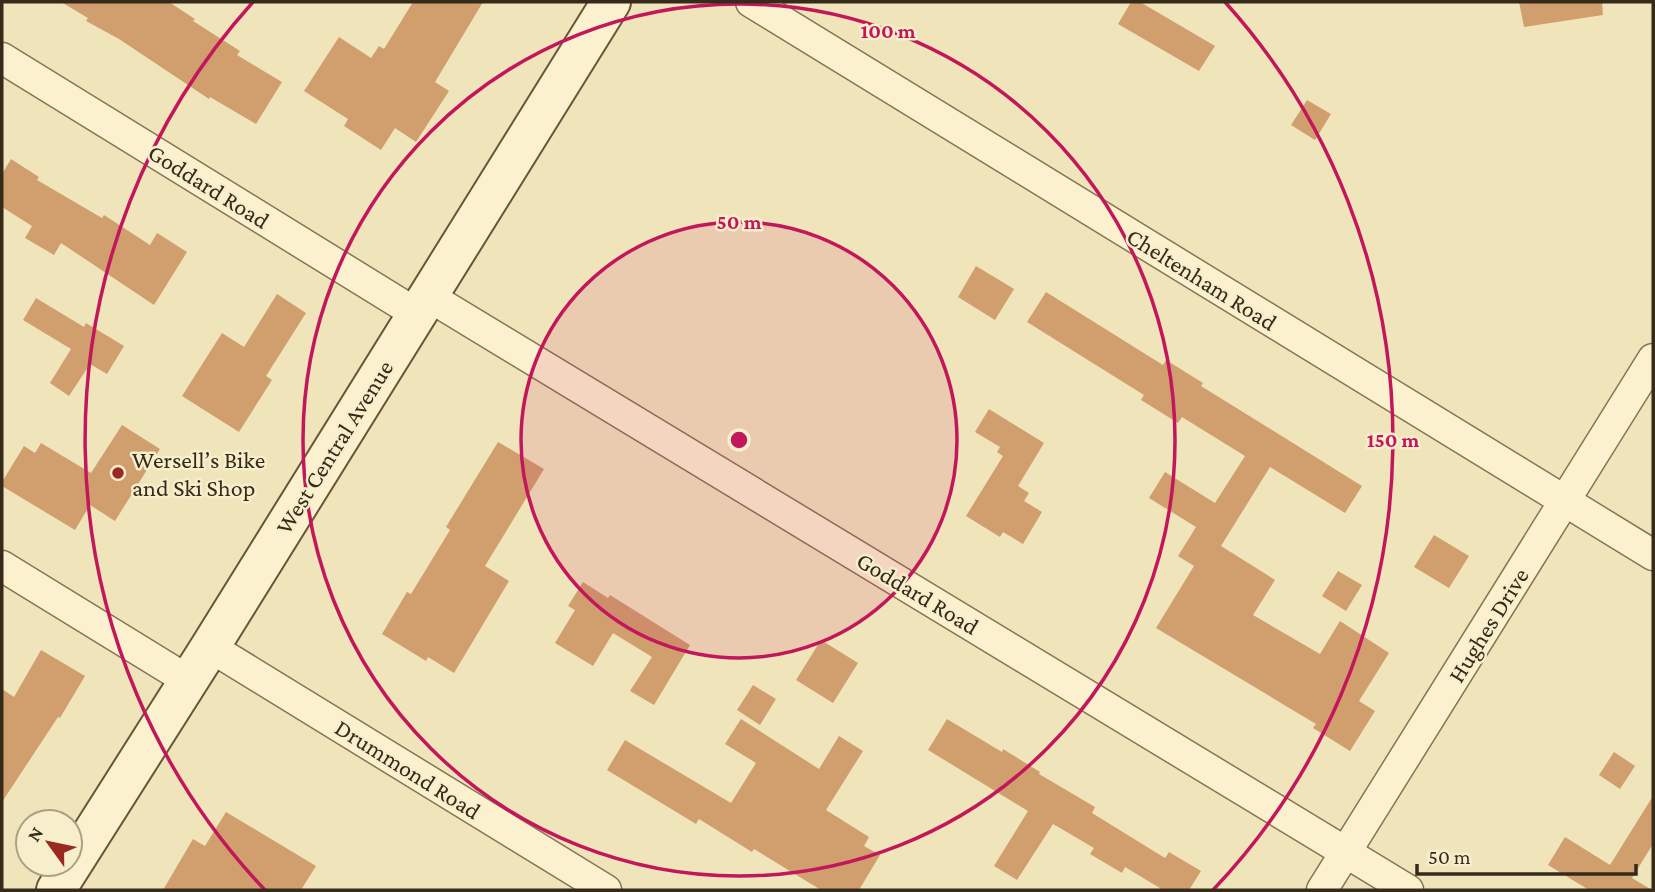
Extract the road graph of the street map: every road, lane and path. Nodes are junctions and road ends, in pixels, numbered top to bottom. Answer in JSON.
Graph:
{"nodes":[{"id":1,"x":611,"y":2,"type":"edge"},
{"id":2,"x":751,"y":2,"type":"edge"},
{"id":3,"x":2,"y":58,"type":"edge"},
{"id":4,"x":422,"y":305,"type":"junction"},
{"id":5,"x":1653,"y":359,"type":"edge"},
{"id":6,"x":1566,"y":502,"type":"junction"},
{"id":7,"x":1653,"y":555,"type":"edge"},
{"id":8,"x":2,"y":566,"type":"edge"},
{"id":9,"x":210,"y":647,"type":"junction"},
{"id":10,"x":189,"y":681,"type":"junction"},
{"id":11,"x":1345,"y":852,"type":"junction"},
{"id":12,"x":56,"y":890,"type":"edge"},
{"id":13,"x":606,"y":890,"type":"edge"},
{"id":14,"x":1322,"y":890,"type":"edge"},
{"id":15,"x":1408,"y":890,"type":"edge"}],
"edges":[{"from":1,"to":4,"type":"main road","name":"West Central Avenue"},
{"from":2,"to":6,"type":"street","name":"Cheltenham Road"},
{"from":3,"to":4,"type":"street","name":"Goddard Road"},
{"from":4,"to":9,"type":"main road","name":"West Central Avenue"},
{"from":4,"to":11,"type":"street","name":"Goddard Road"},
{"from":5,"to":6,"type":"street","name":"Hughes Drive"},
{"from":6,"to":7,"type":"street","name":"Cheltenham Road"},
{"from":6,"to":11,"type":"street","name":"Hughes Drive"},
{"from":8,"to":10,"type":"street"},
{"from":9,"to":10,"type":"main road","name":"West Central Avenue"},
{"from":9,"to":13,"type":"street","name":"Drummond Road"},
{"from":10,"to":12,"type":"main road","name":"West Central Avenue"},
{"from":11,"to":14,"type":"street","name":"Hughes Drive"},
{"from":11,"to":15,"type":"street","name":"Goddard Road"}]}
